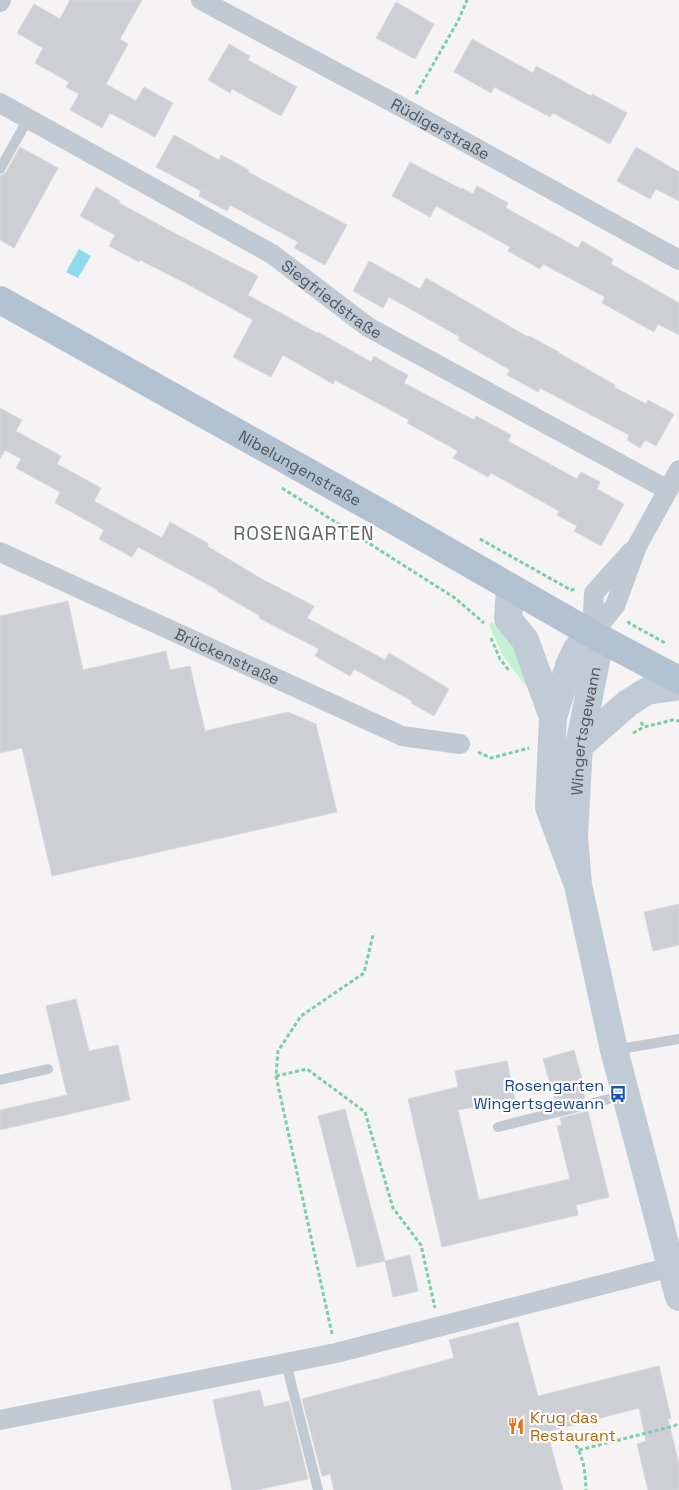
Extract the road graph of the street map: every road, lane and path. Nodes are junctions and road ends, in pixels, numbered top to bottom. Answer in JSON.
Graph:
{"nodes":[{"id":1,"x":200,"y":0,"type":"edge"},
{"id":2,"x":467,"y":0,"type":"edge"},
{"id":3,"x":0,"y":104,"type":"edge"},
{"id":4,"x":407,"y":110,"type":"junction"},
{"id":5,"x":28,"y":119,"type":"junction"},
{"id":6,"x":0,"y":169,"type":"edge"},
{"id":7,"x":679,"y":260,"type":"edge"},
{"id":8,"x":0,"y":300,"type":"edge"},
{"id":9,"x":679,"y":470,"type":"edge"},
{"id":10,"x":282,"y":488,"type":"dead end"},
{"id":11,"x":668,"y":490,"type":"junction"},
{"id":12,"x":0,"y":552,"type":"edge"},
{"id":13,"x":510,"y":588,"type":"junction"},
{"id":14,"x":484,"y":623,"type":"dead end"},
{"id":15,"x":488,"y":632,"type":"dead end"},
{"id":16,"x":592,"y":634,"type":"junction"},
{"id":17,"x":512,"y":675,"type":"dead end"},
{"id":18,"x":679,"y":680,"type":"edge"},
{"id":19,"x":679,"y":686,"type":"edge"},
{"id":20,"x":553,"y":717,"type":"junction"},
{"id":21,"x":460,"y":744,"type":"joint"},
{"id":22,"x":533,"y":746,"type":"dead end"},
{"id":23,"x":580,"y":746,"type":"junction"},
{"id":24,"x":578,"y":885,"type":"junction"},
{"id":25,"x":372,"y":935,"type":"dead end"},
{"id":26,"x":679,"y":1039,"type":"edge"},
{"id":27,"x":614,"y":1050,"type":"junction"},
{"id":28,"x":48,"y":1070,"type":"dead end"},
{"id":29,"x":276,"y":1076,"type":"junction"},
{"id":30,"x":0,"y":1080,"type":"edge"},
{"id":31,"x":626,"y":1095,"type":"junction"},
{"id":32,"x":498,"y":1127,"type":"dead end"},
{"id":33,"x":671,"y":1267,"type":"junction"},
{"id":34,"x":679,"y":1297,"type":"edge"},
{"id":35,"x":439,"y":1325,"type":"junction"},
{"id":36,"x":336,"y":1353,"type":"junction"},
{"id":37,"x":286,"y":1363,"type":"junction"},
{"id":38,"x":0,"y":1420,"type":"edge"},
{"id":39,"x":679,"y":1423,"type":"edge"},
{"id":40,"x":568,"y":1434,"type":"dead end"},
{"id":41,"x":579,"y":1450,"type":"junction"},
{"id":42,"x":318,"y":1490,"type":"edge"},
{"id":43,"x":586,"y":1490,"type":"edge"}],
"edges":[{"from":1,"to":4,"type":"street","name":"Rüdigerstraße"},
{"from":2,"to":4,"type":"path"},
{"from":3,"to":5,"type":"street","name":"Siegfriedstraße"},
{"from":4,"to":7,"type":"street","name":"Rüdigerstraße"},
{"from":5,"to":6,"type":"lane"},
{"from":5,"to":11,"type":"street","name":"Siegfriedstraße"},
{"from":8,"to":13,"type":"main road","name":"Nibelungenstraße"},
{"from":9,"to":11,"type":"street"},
{"from":10,"to":14,"type":"path"},
{"from":11,"to":16,"type":"street"},
{"from":12,"to":21,"type":"street","name":"Brückenstraße"},
{"from":13,"to":16,"type":"main road","name":"Nibelungenstraße"},
{"from":13,"to":20,"type":"main road"},
{"from":15,"to":17,"type":"path"},
{"from":16,"to":18,"type":"main road","name":"Nibelungenstraße"},
{"from":16,"to":20,"type":"main road","name":"Wingertsgewann"},
{"from":16,"to":23,"type":"main road","name":"Wingertsgewann"},
{"from":19,"to":23,"type":"main road"},
{"from":20,"to":24,"type":"main road","name":"Wingertsgewann"},
{"from":21,"to":22,"type":"path"},
{"from":23,"to":24,"type":"main road","name":"Wingertsgewann"},
{"from":24,"to":27,"type":"main road","name":"Wingertsgewann"},
{"from":25,"to":29,"type":"path"},
{"from":26,"to":27,"type":"lane"},
{"from":27,"to":31,"type":"main road","name":"Wingertsgewann"},
{"from":28,"to":30,"type":"lane"},
{"from":29,"to":35,"type":"path"},
{"from":29,"to":36,"type":"path"},
{"from":31,"to":32,"type":"lane"},
{"from":31,"to":33,"type":"main road","name":"Wingertsgewann"},
{"from":33,"to":34,"type":"main road","name":"Wingertsgewann"},
{"from":33,"to":35,"type":"street"},
{"from":35,"to":36,"type":"street"},
{"from":36,"to":37,"type":"street"},
{"from":37,"to":38,"type":"street"},
{"from":37,"to":42,"type":"lane"},
{"from":39,"to":41,"type":"path"},
{"from":40,"to":41,"type":"path"},
{"from":41,"to":43,"type":"path"}]}
